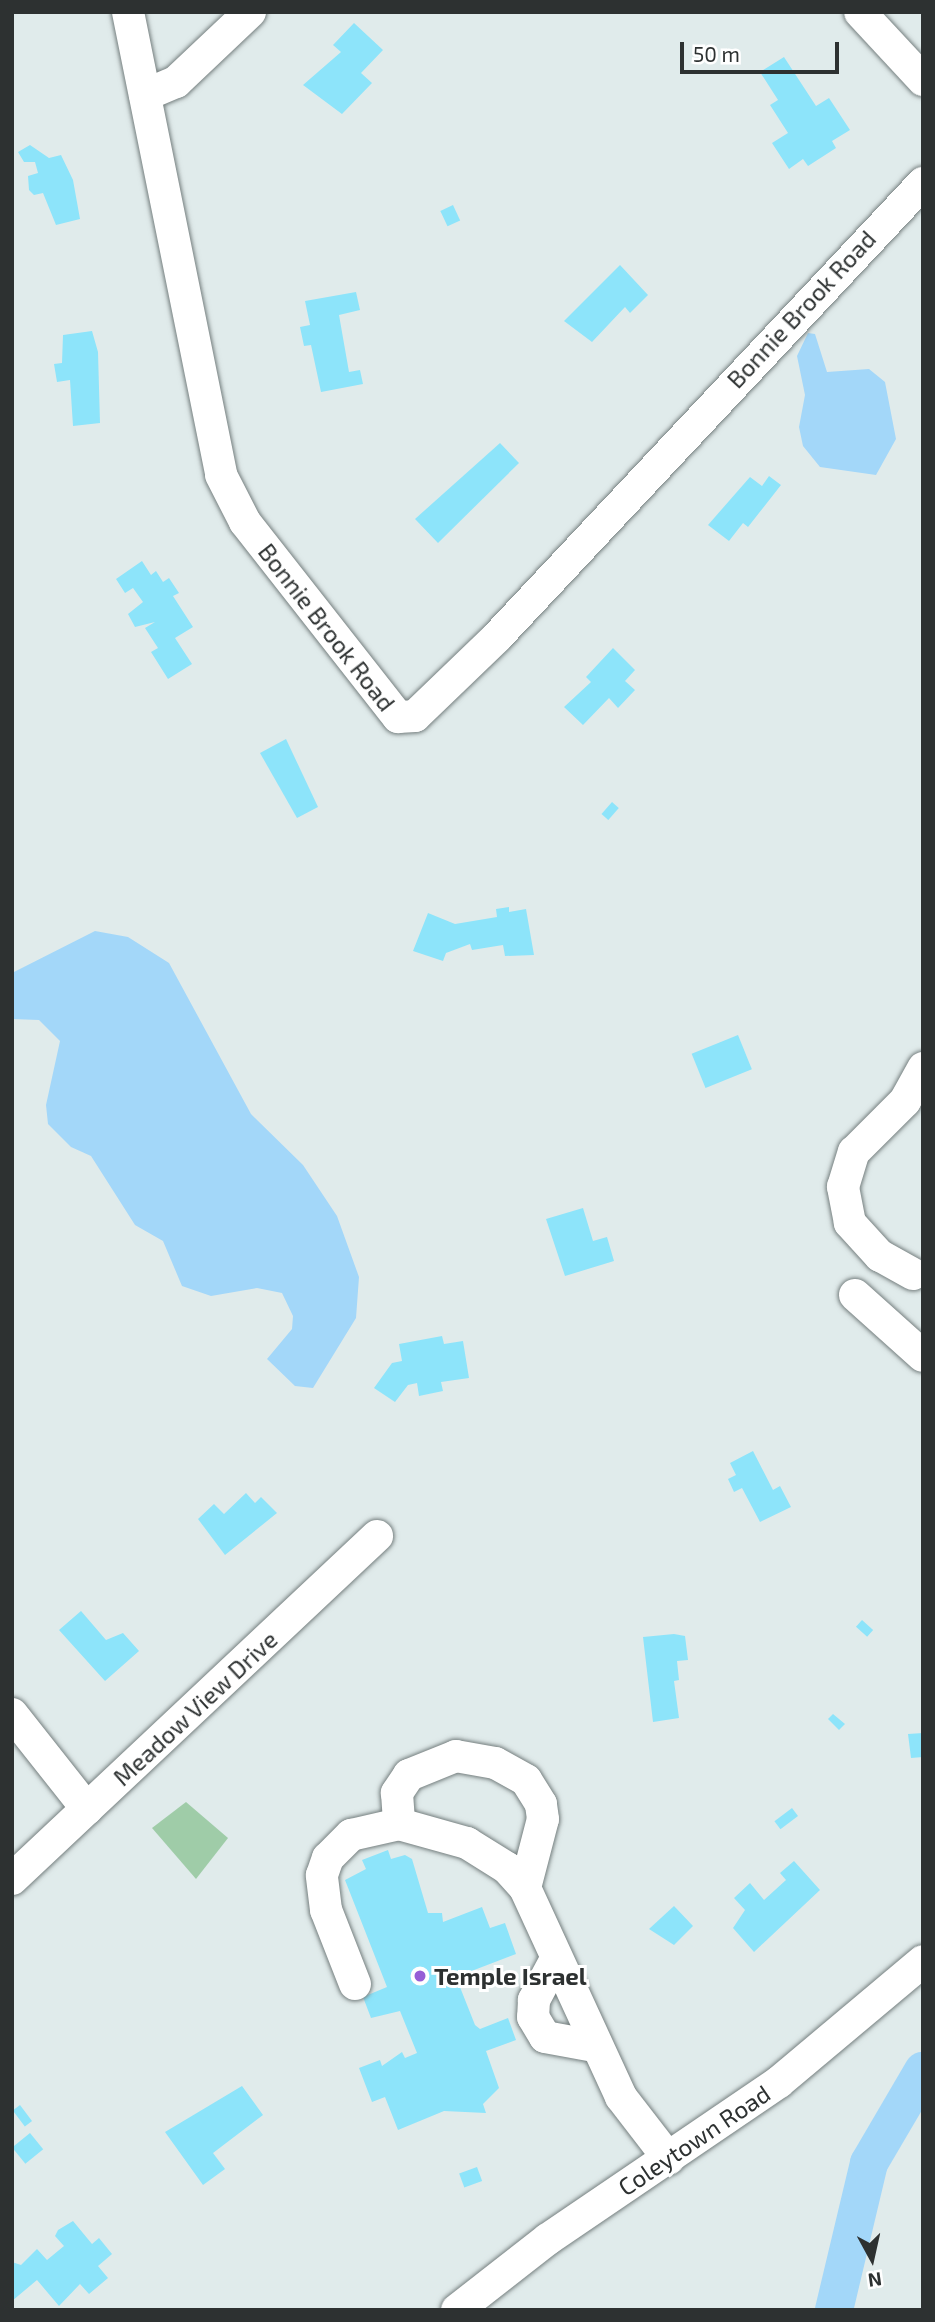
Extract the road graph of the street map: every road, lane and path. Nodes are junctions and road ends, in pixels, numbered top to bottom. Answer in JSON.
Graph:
{"nodes":[{"id":1,"x":128,"y":12,"type":"edge"},
{"id":2,"x":250,"y":12,"type":"edge"},
{"id":3,"x":860,"y":12,"type":"edge"},
{"id":4,"x":923,"y":80,"type":"edge"},
{"id":5,"x":145,"y":95,"type":"junction"},
{"id":6,"x":923,"y":183,"type":"edge"},
{"id":7,"x":923,"y":1068,"type":"edge"},
{"id":8,"x":914,"y":1275,"type":"dead end"},
{"id":9,"x":855,"y":1295,"type":"dead end"},
{"id":10,"x":923,"y":1356,"type":"edge"},
{"id":11,"x":377,"y":1536,"type":"dead end"},
{"id":12,"x":12,"y":1714,"type":"edge"},
{"id":13,"x":87,"y":1809,"type":"junction"},
{"id":14,"x":399,"y":1824,"type":"junction"},
{"id":15,"x":12,"y":1879,"type":"edge"},
{"id":16,"x":525,"y":1888,"type":"junction"},
{"id":17,"x":556,"y":1959,"type":"junction"},
{"id":18,"x":923,"y":1961,"type":"edge"},
{"id":19,"x":355,"y":1984,"type":"dead end"},
{"id":20,"x":594,"y":2046,"type":"junction"},
{"id":21,"x":669,"y":2159,"type":"junction"},
{"id":22,"x":457,"y":2310,"type":"edge"}],
"edges":[{"from":1,"to":5,"type":"street","name":"Bonnie Brook Road"},
{"from":2,"to":5,"type":"street"},
{"from":3,"to":4,"type":"street"},
{"from":5,"to":6,"type":"street","name":"Bonnie Brook Road"},
{"from":7,"to":8,"type":"street"},
{"from":9,"to":10,"type":"street"},
{"from":11,"to":13,"type":"street","name":"Meadow View Drive"},
{"from":12,"to":13,"type":"street"},
{"from":13,"to":15,"type":"street","name":"Meadow View Drive"},
{"from":14,"to":16,"type":"street"},
{"from":14,"to":16,"type":"street"},
{"from":14,"to":19,"type":"street"},
{"from":16,"to":17,"type":"street"},
{"from":17,"to":20,"type":"street"},
{"from":17,"to":20,"type":"street"},
{"from":18,"to":21,"type":"street","name":"Coleytown Road"},
{"from":20,"to":21,"type":"street"},
{"from":21,"to":22,"type":"street","name":"Coleytown Road"}]}
